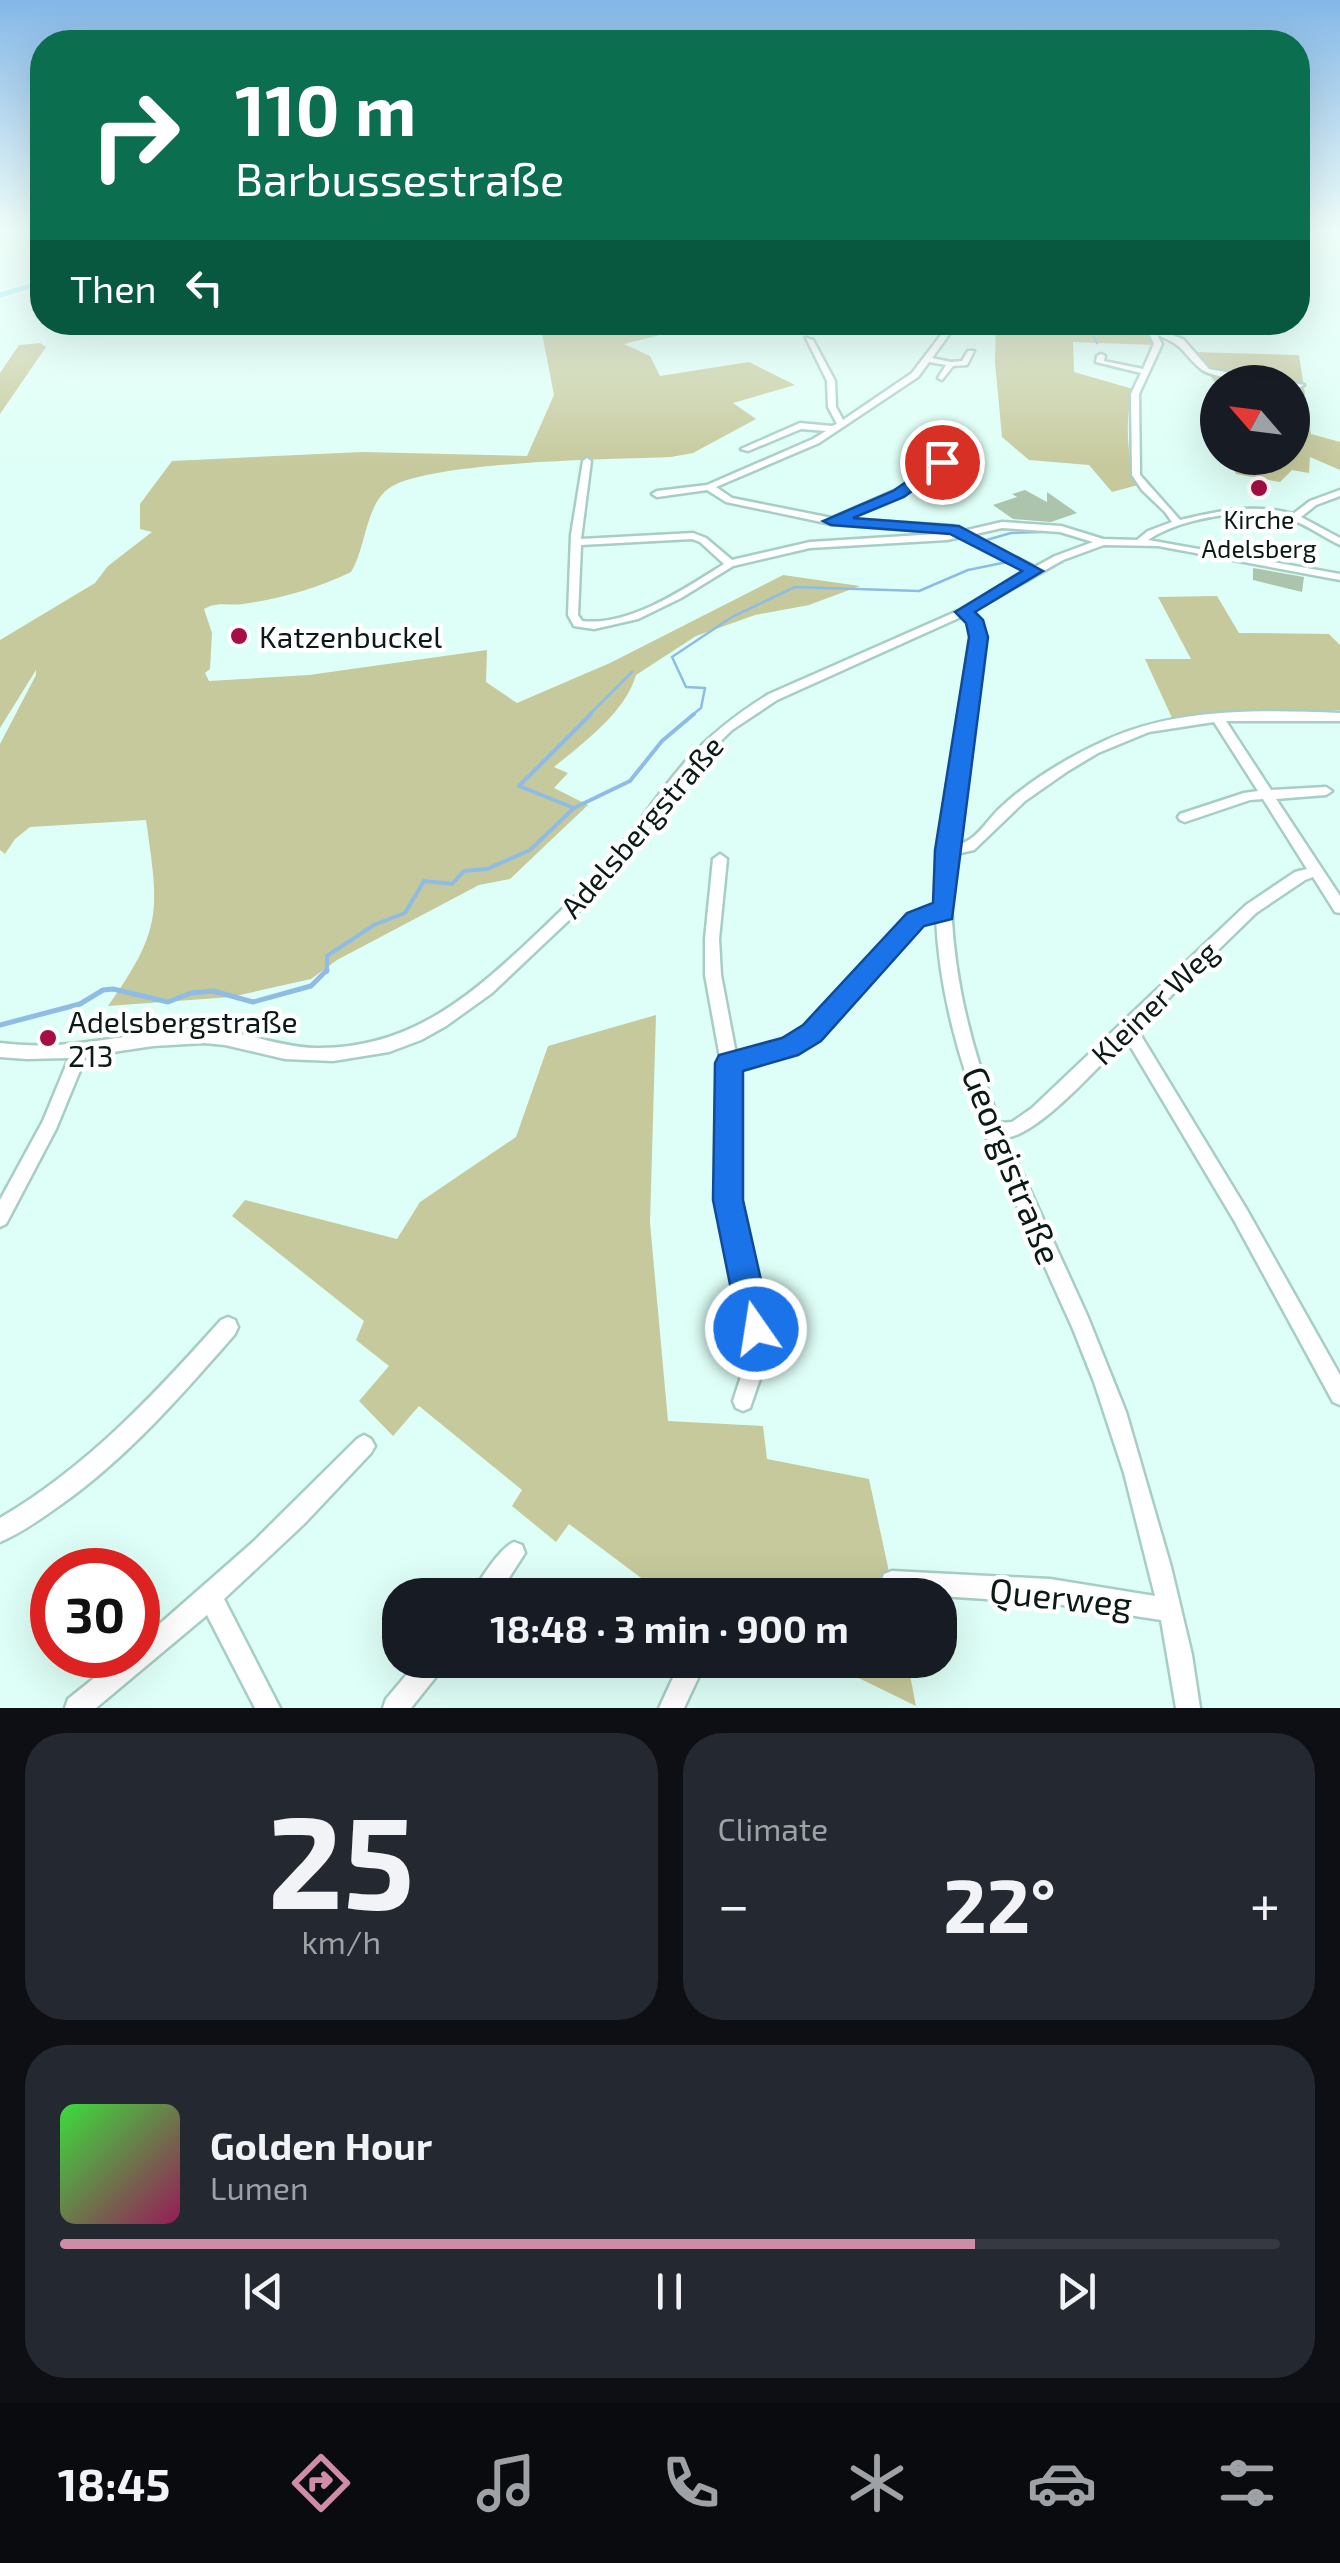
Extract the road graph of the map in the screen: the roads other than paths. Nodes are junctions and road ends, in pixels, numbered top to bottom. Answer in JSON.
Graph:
{"nodes":[{"id":1,"x":946,"y":335,"type":"edge"},
{"id":2,"x":1154,"y":335,"type":"edge"},
{"id":3,"x":1168,"y":335,"type":"edge"},
{"id":4,"x":809,"y":340,"type":"dead end"},
{"id":5,"x":971,"y":353,"type":"dead end"},
{"id":6,"x":929,"y":360,"type":"junction"},
{"id":7,"x":1100,"y":362,"type":"dead end"},
{"id":8,"x":951,"y":364,"type":"junction"},
{"id":9,"x":1202,"y":365,"type":"edge"},
{"id":10,"x":1145,"y":372,"type":"junction"},
{"id":11,"x":942,"y":378,"type":"dead end"},
{"id":12,"x":838,"y":426,"type":"junction"},
{"id":13,"x":746,"y":450,"type":"dead end"},
{"id":14,"x":948,"y":454,"type":"dead end"},
{"id":15,"x":587,"y":461,"type":"dead end"},
{"id":16,"x":708,"y":487,"type":"junction"},
{"id":17,"x":1340,"y":493,"type":"edge"},
{"id":18,"x":657,"y":494,"type":"dead end"},
{"id":19,"x":1296,"y":517,"type":"junction"},
{"id":20,"x":831,"y":521,"type":"junction"},
{"id":21,"x":1177,"y":524,"type":"junction"},
{"id":22,"x":966,"y":534,"type":"junction"},
{"id":23,"x":1141,"y":541,"type":"junction"},
{"id":24,"x":578,"y":542,"type":"junction"},
{"id":25,"x":1102,"y":542,"type":"junction"},
{"id":26,"x":1340,"y":542,"type":"edge"},
{"id":27,"x":730,"y":564,"type":"junction"},
{"id":28,"x":1034,"y":571,"type":"junction"},
{"id":29,"x":1340,"y":577,"type":"edge"},
{"id":30,"x":964,"y":612,"type":"junction"},
{"id":31,"x":1340,"y":717,"type":"edge"},
{"id":32,"x":1219,"y":720,"type":"junction"},
{"id":33,"x":1326,"y":791,"type":"dead end"},
{"id":34,"x":1268,"y":794,"type":"junction"},
{"id":35,"x":1185,"y":817,"type":"dead end"},
{"id":36,"x":947,"y":850,"type":"junction"},
{"id":37,"x":720,"y":860,"type":"dead end"},
{"id":38,"x":1317,"y":871,"type":"junction"},
{"id":39,"x":1340,"y":908,"type":"edge"},
{"id":40,"x":944,"y":912,"type":"junction"},
{"id":41,"x":1127,"y":1028,"type":"junction"},
{"id":42,"x":0,"y":1050,"type":"edge"},
{"id":43,"x":79,"y":1053,"type":"junction"},
{"id":44,"x":729,"y":1063,"type":"junction"},
{"id":45,"x":994,"y":1132,"type":"junction"},
{"id":46,"x":0,"y":1218,"type":"edge"},
{"id":47,"x":228,"y":1326,"type":"dead end"},
{"id":48,"x":1340,"y":1395,"type":"edge"},
{"id":49,"x":743,"y":1401,"type":"dead end"},
{"id":50,"x":364,"y":1446,"type":"dead end"},
{"id":51,"x":0,"y":1530,"type":"edge"},
{"id":52,"x":514,"y":1553,"type":"dead end"},
{"id":53,"x":496,"y":1578,"type":"edge"},
{"id":54,"x":957,"y":1585,"type":"edge"},
{"id":55,"x":211,"y":1599,"type":"junction"},
{"id":56,"x":1170,"y":1610,"type":"junction"},
{"id":57,"x":420,"y":1678,"type":"edge"},
{"id":58,"x":685,"y":1678,"type":"edge"},
{"id":59,"x":77,"y":1708,"type":"edge"},
{"id":60,"x":268,"y":1708,"type":"edge"},
{"id":61,"x":395,"y":1708,"type":"edge"},
{"id":62,"x":671,"y":1708,"type":"edge"},
{"id":63,"x":1188,"y":1708,"type":"edge"}],
"edges":[{"from":1,"to":6,"type":"street"},
{"from":2,"to":10,"type":"street"},
{"from":3,"to":9,"type":"street"},
{"from":4,"to":12,"type":"street"},
{"from":5,"to":8,"type":"street"},
{"from":6,"to":8,"type":"street"},
{"from":6,"to":12,"type":"street"},
{"from":7,"to":10,"type":"street"},
{"from":8,"to":11,"type":"street"},
{"from":10,"to":21,"type":"street"},
{"from":12,"to":13,"type":"street"},
{"from":12,"to":16,"type":"street"},
{"from":14,"to":20,"type":"street"},
{"from":15,"to":24,"type":"street"},
{"from":16,"to":18,"type":"street"},
{"from":16,"to":20,"type":"street"},
{"from":17,"to":19,"type":"street"},
{"from":19,"to":21,"type":"street"},
{"from":19,"to":26,"type":"street"},
{"from":20,"to":22,"type":"street"},
{"from":21,"to":23,"type":"street"},
{"from":22,"to":25,"type":"street"},
{"from":22,"to":27,"type":"street"},
{"from":22,"to":28,"type":"street"},
{"from":23,"to":25,"type":"street","name":"Adelsbergstraße"},
{"from":23,"to":29,"type":"street","name":"Adelsbergstraße"},
{"from":24,"to":27,"type":"street"},
{"from":24,"to":27,"type":"street"},
{"from":25,"to":28,"type":"street","name":"Adelsbergstraße"},
{"from":28,"to":30,"type":"street","name":"Adelsbergstraße"},
{"from":30,"to":36,"type":"street","name":"Georgistraße"},
{"from":30,"to":43,"type":"street","name":"Adelsbergstraße"},
{"from":31,"to":32,"type":"street"},
{"from":32,"to":34,"type":"street"},
{"from":32,"to":36,"type":"street"},
{"from":33,"to":34,"type":"street"},
{"from":34,"to":35,"type":"street"},
{"from":34,"to":38,"type":"street"},
{"from":36,"to":40,"type":"street","name":"Georgistraße"},
{"from":37,"to":44,"type":"street"},
{"from":38,"to":39,"type":"street"},
{"from":38,"to":41,"type":"street","name":"Kleiner Weg"},
{"from":40,"to":44,"type":"street"},
{"from":40,"to":45,"type":"street","name":"Georgistraße"},
{"from":41,"to":45,"type":"street","name":"Kleiner Weg"},
{"from":41,"to":48,"type":"street"},
{"from":42,"to":43,"type":"street","name":"Adelsbergstraße"},
{"from":43,"to":46,"type":"street"},
{"from":44,"to":49,"type":"street"},
{"from":45,"to":56,"type":"street","name":"Georgistraße"},
{"from":47,"to":51,"type":"street"},
{"from":50,"to":55,"type":"street"},
{"from":52,"to":53,"type":"street"},
{"from":54,"to":56,"type":"street","name":"Querweg"},
{"from":55,"to":59,"type":"street"},
{"from":55,"to":60,"type":"street"},
{"from":56,"to":63,"type":"street","name":"Georgistraße"},
{"from":57,"to":61,"type":"street"},
{"from":58,"to":62,"type":"street"}]}
